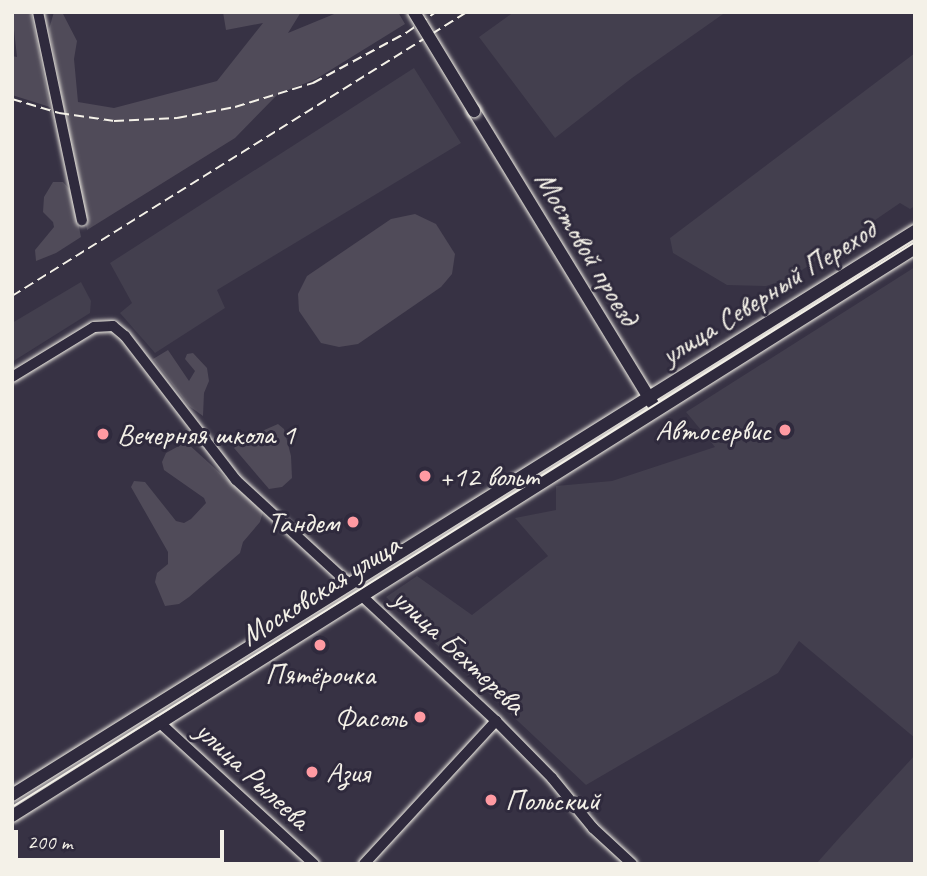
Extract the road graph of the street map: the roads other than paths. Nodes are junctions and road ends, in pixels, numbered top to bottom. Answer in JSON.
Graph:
{"nodes":[{"id":1,"x":38,"y":12,"type":"edge"},
{"id":2,"x":414,"y":12,"type":"edge"},
{"id":3,"x":82,"y":220,"type":"dead end"},
{"id":4,"x":915,"y":231,"type":"edge"},
{"id":5,"x":915,"y":248,"type":"edge"},
{"id":6,"x":12,"y":377,"type":"edge"},
{"id":7,"x":648,"y":397,"type":"junction"},
{"id":8,"x":657,"y":410,"type":"junction"},
{"id":9,"x":349,"y":584,"type":"junction"},
{"id":10,"x":362,"y":596,"type":"junction"},
{"id":11,"x":496,"y":721,"type":"junction"},
{"id":12,"x":159,"y":722,"type":"junction"},
{"id":13,"x":12,"y":794,"type":"edge"},
{"id":14,"x":12,"y":816,"type":"edge"},
{"id":15,"x":314,"y":864,"type":"edge"},
{"id":16,"x":364,"y":864,"type":"edge"},
{"id":17,"x":632,"y":864,"type":"edge"}],
"edges":[{"from":1,"to":3,"type":"street"},
{"from":2,"to":7,"type":"main road","name":"Мостовой проезд","bridge":true},
{"from":4,"to":7,"type":"main road","name":"улица Северный Переход"},
{"from":5,"to":8,"type":"main road","name":"улица Северный Переход"},
{"from":6,"to":9,"type":"street","name":"улица Бехтерева"},
{"from":7,"to":8,"type":"main road","name":"Мостовой проезд"},
{"from":7,"to":9,"type":"main road","name":"Московская улица"},
{"from":8,"to":10,"type":"main road","name":"Московская улица"},
{"from":9,"to":10,"type":"main road","name":"улица Бехтерева"},
{"from":9,"to":13,"type":"main road","name":"Московская улица"},
{"from":10,"to":11,"type":"street","name":"улица Бехтерева"},
{"from":10,"to":12,"type":"main road","name":"Московская улица"},
{"from":11,"to":16,"type":"street"},
{"from":11,"to":17,"type":"street","name":"улица Бехтерева"},
{"from":12,"to":14,"type":"main road","name":"Московская улица"},
{"from":12,"to":15,"type":"street","name":"улица Рылеева"}]}
